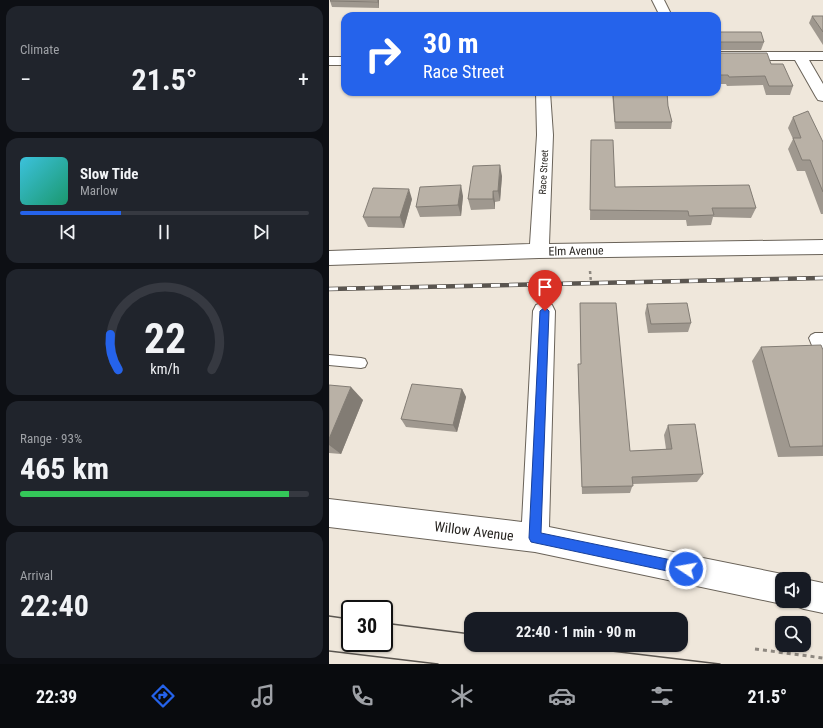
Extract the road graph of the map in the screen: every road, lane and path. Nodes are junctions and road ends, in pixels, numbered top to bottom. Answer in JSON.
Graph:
{"nodes":[{"id":1,"x":658,"y":0,"type":"edge"},
{"id":2,"x":664,"y":12,"type":"edge"},
{"id":3,"x":721,"y":56,"type":"edge"},
{"id":4,"x":800,"y":56,"type":"junction"},
{"id":5,"x":823,"y":56,"type":"edge"},
{"id":6,"x":329,"y":61,"type":"edge"},
{"id":7,"x":341,"y":61,"type":"edge"},
{"id":8,"x":543,"y":96,"type":"edge"},
{"id":9,"x":823,"y":97,"type":"edge"},
{"id":10,"x":823,"y":246,"type":"edge"},
{"id":11,"x":539,"y":251,"type":"junction"},
{"id":12,"x":329,"y":258,"type":"edge"},
{"id":13,"x":545,"y":311,"type":"dead end"},
{"id":14,"x":823,"y":338,"type":"edge"},
{"id":15,"x":329,"y":360,"type":"edge"},
{"id":16,"x":823,"y":360,"type":"edge"},
{"id":17,"x":361,"y":363,"type":"dead end"},
{"id":18,"x":329,"y":514,"type":"edge"},
{"id":19,"x":535,"y":538,"type":"junction"},
{"id":20,"x":775,"y":588,"type":"edge"},
{"id":21,"x":811,"y":595,"type":"edge"},
{"id":22,"x":823,"y":598,"type":"edge"},
{"id":23,"x":755,"y":649,"type":"dead end"},
{"id":24,"x":823,"y":658,"type":"edge"}],
"edges":[{"from":1,"to":2,"type":"street"},
{"from":3,"to":4,"type":"street"},
{"from":4,"to":5,"type":"street"},
{"from":4,"to":9,"type":"street"},
{"from":6,"to":7,"type":"street"},
{"from":8,"to":11,"type":"street","name":"Race Street"},
{"from":10,"to":11,"type":"street","name":"Elm Avenue"},
{"from":11,"to":12,"type":"street","name":"Elm Avenue"},
{"from":13,"to":19,"type":"street"},
{"from":14,"to":16,"type":"lane"},
{"from":15,"to":17,"type":"lane"},
{"from":18,"to":19,"type":"street","name":"Willow Avenue"},
{"from":19,"to":20,"type":"street","name":"Willow Avenue"},
{"from":21,"to":22,"type":"street"},
{"from":23,"to":24,"type":"path"}]}
